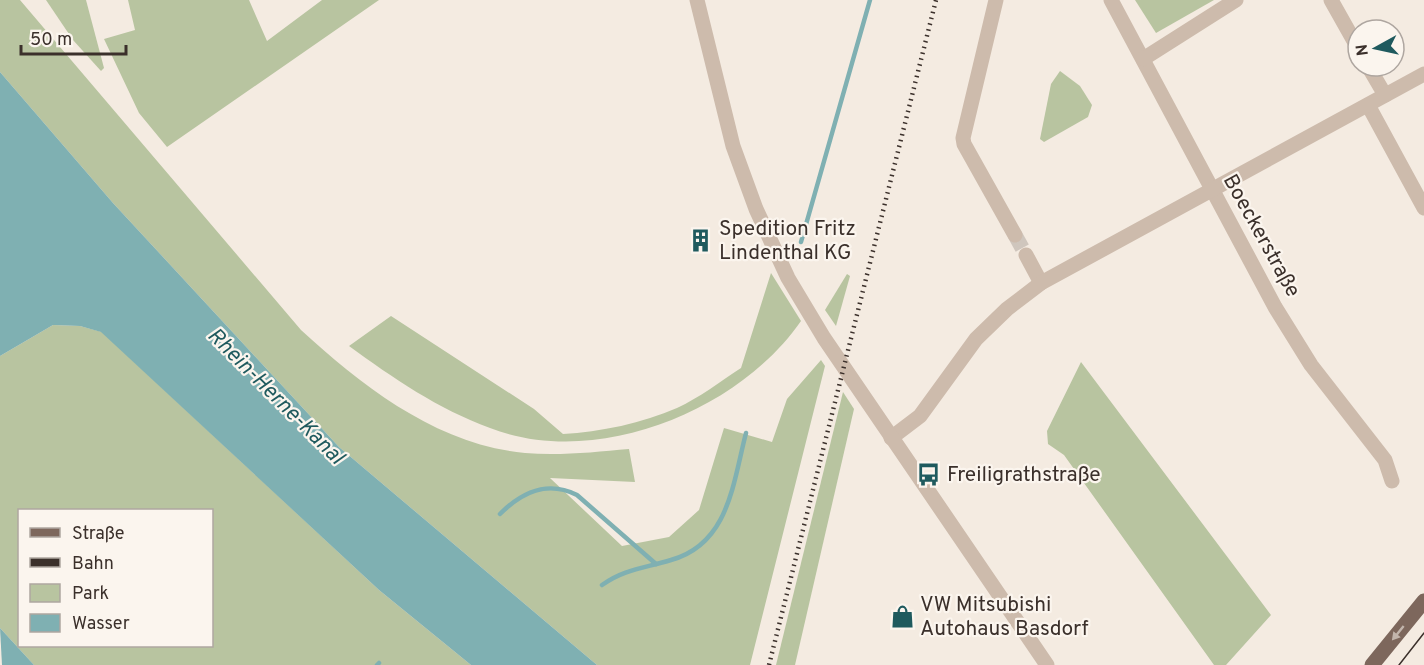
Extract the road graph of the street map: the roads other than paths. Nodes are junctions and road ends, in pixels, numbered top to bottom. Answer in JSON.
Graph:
{"nodes":[{"id":1,"x":697,"y":0,"type":"edge"},
{"id":2,"x":996,"y":0,"type":"edge"},
{"id":3,"x":1111,"y":0,"type":"edge"},
{"id":4,"x":1236,"y":0,"type":"edge"},
{"id":5,"x":1330,"y":0,"type":"edge"},
{"id":6,"x":1346,"y":27,"type":"edge"},
{"id":7,"x":1143,"y":59,"type":"junction"},
{"id":8,"x":1424,"y":74,"type":"edge"},
{"id":9,"x":1375,"y":78,"type":"edge"},
{"id":10,"x":1385,"y":95,"type":"junction"},
{"id":11,"x":1368,"y":105,"type":"junction"},
{"id":12,"x":1210,"y":190,"type":"junction"},
{"id":13,"x":1424,"y":208,"type":"edge"},
{"id":14,"x":1015,"y":236,"type":"tunnel mouth"},
{"id":15,"x":1026,"y":255,"type":"tunnel mouth"},
{"id":16,"x":1041,"y":283,"type":"junction"},
{"id":17,"x":891,"y":438,"type":"junction"},
{"id":18,"x":1392,"y":481,"type":"dead end"},
{"id":19,"x":1424,"y":601,"type":"edge"},
{"id":20,"x":1047,"y":665,"type":"edge"},
{"id":21,"x":1372,"y":665,"type":"edge"}],
"edges":[{"from":1,"to":17,"type":"street"},
{"from":2,"to":14,"type":"street"},
{"from":3,"to":7,"type":"street","name":"Boeckerstraße"},
{"from":4,"to":7,"type":"street"},
{"from":5,"to":6,"type":"street"},
{"from":7,"to":12,"type":"street","name":"Boeckerstraße"},
{"from":8,"to":10,"type":"street"},
{"from":9,"to":10,"type":"street"},
{"from":10,"to":11,"type":"street"},
{"from":11,"to":12,"type":"street"},
{"from":11,"to":13,"type":"street"},
{"from":12,"to":16,"type":"street"},
{"from":12,"to":18,"type":"street","name":"Boeckerstraße"},
{"from":15,"to":16,"type":"street"},
{"from":16,"to":17,"type":"street"},
{"from":17,"to":20,"type":"street"},
{"from":19,"to":21,"type":"main road","one_way":true}]}
